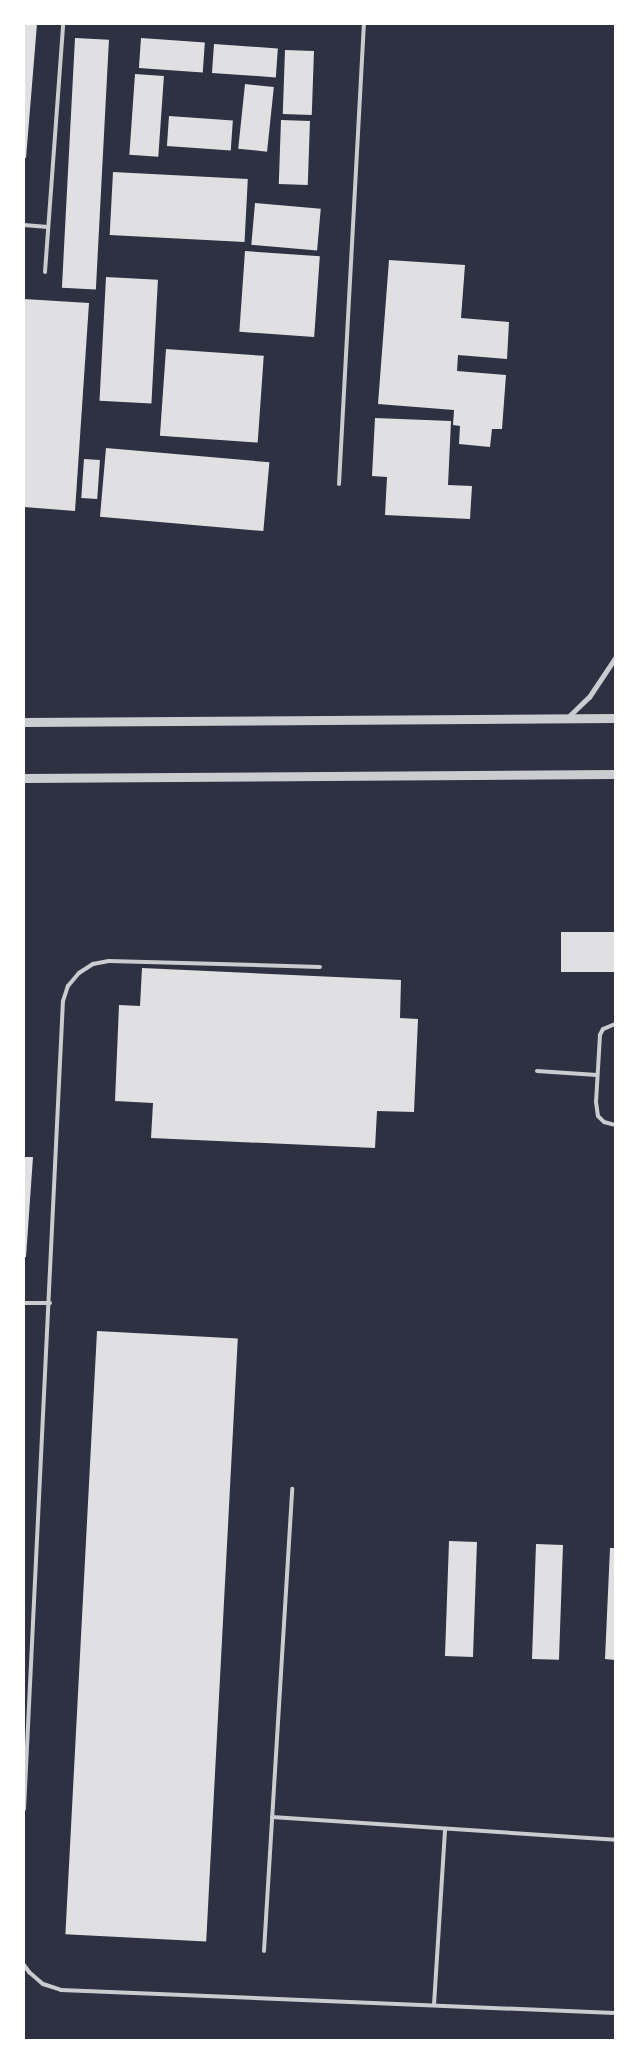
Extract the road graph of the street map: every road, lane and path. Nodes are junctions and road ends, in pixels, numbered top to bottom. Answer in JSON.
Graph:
{"nodes":[{"id":1,"x":63,"y":24,"type":"edge"},
{"id":2,"x":364,"y":24,"type":"edge"},
{"id":3,"x":24,"y":225,"type":"edge"},
{"id":4,"x":48,"y":227,"type":"junction"},
{"id":5,"x":45,"y":272,"type":"dead end"},
{"id":6,"x":338,"y":484,"type":"dead end"},
{"id":7,"x":615,"y":658,"type":"edge"},
{"id":8,"x":615,"y":718,"type":"edge"},
{"id":9,"x":566,"y":719,"type":"junction"},
{"id":10,"x":24,"y":722,"type":"edge"},
{"id":11,"x":615,"y":774,"type":"edge"},
{"id":12,"x":24,"y":778,"type":"edge"},
{"id":13,"x":320,"y":967,"type":"dead end"},
{"id":14,"x":615,"y":1024,"type":"edge"},
{"id":15,"x":537,"y":1071,"type":"dead end"},
{"id":16,"x":597,"y":1075,"type":"junction"},
{"id":17,"x":615,"y":1125,"type":"edge"},
{"id":18,"x":24,"y":1303,"type":"edge"},
{"id":19,"x":50,"y":1303,"type":"junction"},
{"id":20,"x":292,"y":1489,"type":"dead end"},
{"id":21,"x":24,"y":1809,"type":"edge"},
{"id":22,"x":272,"y":1818,"type":"junction"},
{"id":23,"x":445,"y":1829,"type":"junction"},
{"id":24,"x":615,"y":1840,"type":"edge"},
{"id":25,"x":264,"y":1951,"type":"dead end"},
{"id":26,"x":24,"y":1965,"type":"edge"},
{"id":27,"x":434,"y":2005,"type":"junction"},
{"id":28,"x":615,"y":2012,"type":"edge"}],
"edges":[{"from":1,"to":4,"type":"lane"},
{"from":2,"to":6,"type":"lane"},
{"from":3,"to":4,"type":"lane"},
{"from":4,"to":5,"type":"lane"},
{"from":7,"to":9,"type":"street"},
{"from":8,"to":9,"type":"street"},
{"from":9,"to":10,"type":"street"},
{"from":11,"to":12,"type":"street"},
{"from":13,"to":19,"type":"lane"},
{"from":14,"to":16,"type":"lane"},
{"from":15,"to":16,"type":"lane"},
{"from":16,"to":17,"type":"lane"},
{"from":18,"to":19,"type":"lane"},
{"from":19,"to":21,"type":"lane"},
{"from":20,"to":22,"type":"lane"},
{"from":22,"to":23,"type":"lane"},
{"from":22,"to":25,"type":"lane"},
{"from":23,"to":24,"type":"lane"},
{"from":23,"to":27,"type":"lane"},
{"from":26,"to":27,"type":"lane"},
{"from":27,"to":28,"type":"lane"}]}
